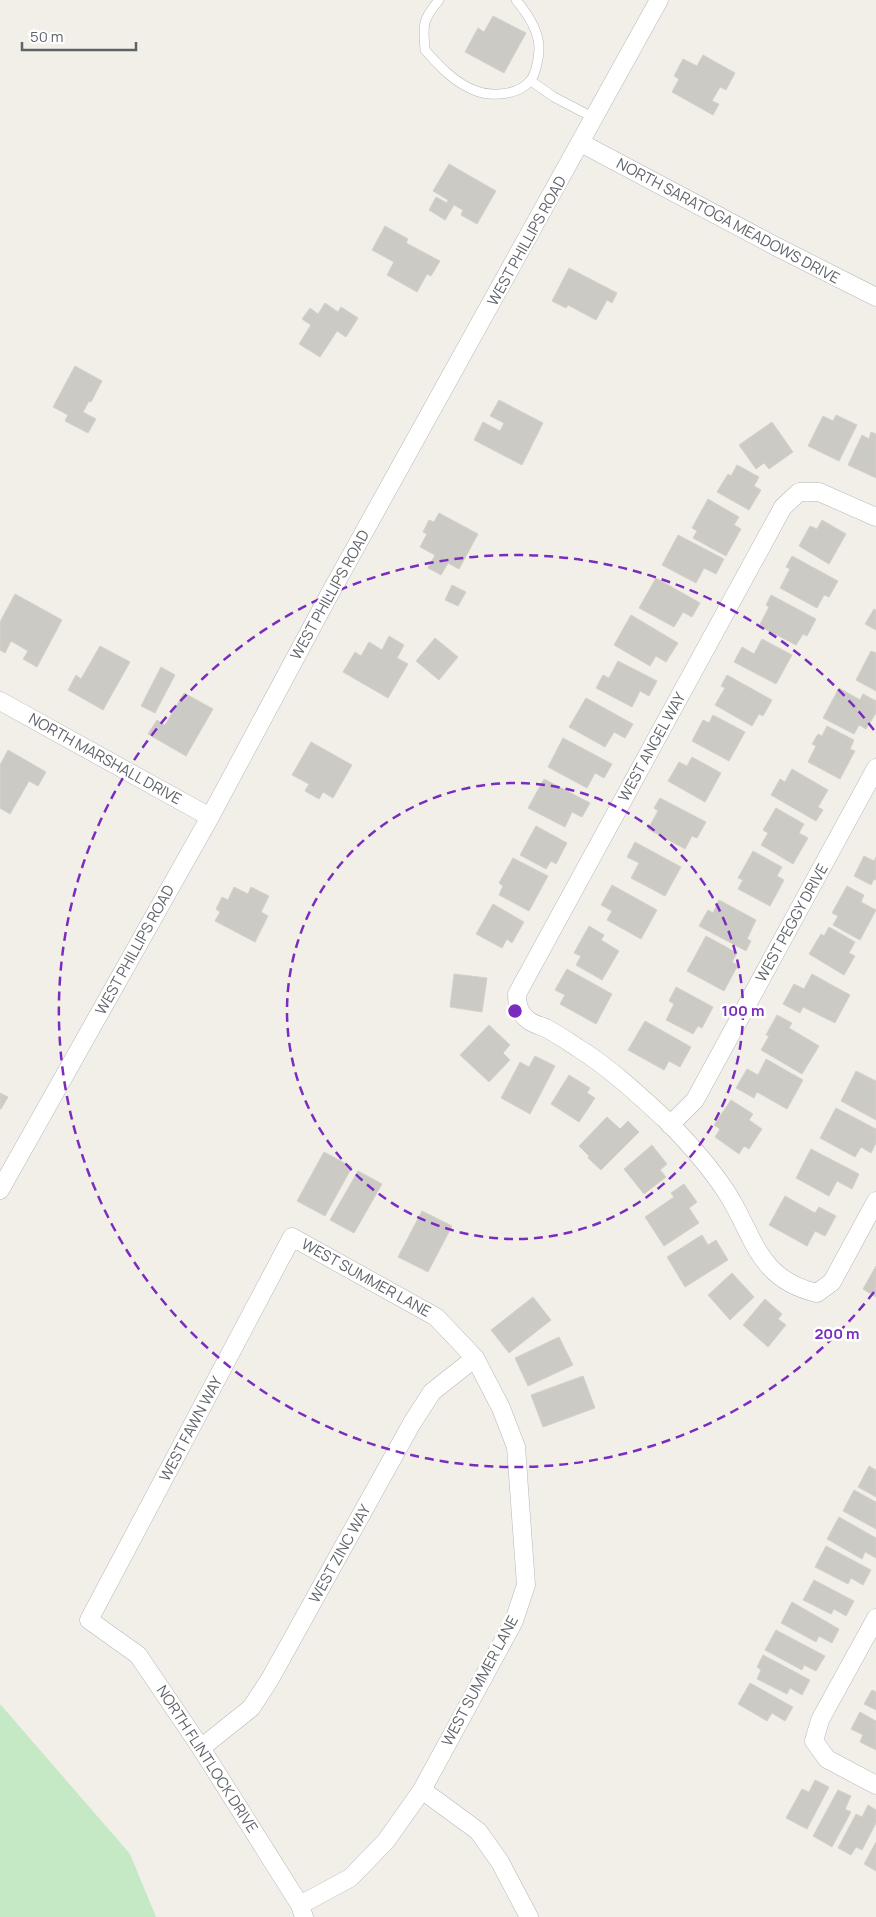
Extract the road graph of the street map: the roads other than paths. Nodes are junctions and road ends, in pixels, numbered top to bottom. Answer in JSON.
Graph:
{"nodes":[{"id":1,"x":439,"y":0,"type":"edge"},
{"id":2,"x":516,"y":0,"type":"edge"},
{"id":3,"x":659,"y":0,"type":"edge"},
{"id":4,"x":531,"y":81,"type":"junction"},
{"id":5,"x":594,"y":118,"type":"junction"},
{"id":6,"x":581,"y":143,"type":"junction"},
{"id":7,"x":876,"y":297,"type":"edge"},
{"id":8,"x":876,"y":517,"type":"edge"},
{"id":9,"x":0,"y":701,"type":"edge"},
{"id":10,"x":876,"y":768,"type":"edge"},
{"id":11,"x":210,"y":817,"type":"junction"},
{"id":12,"x":670,"y":1125,"type":"junction"},
{"id":13,"x":0,"y":1190,"type":"edge"},
{"id":14,"x":876,"y":1201,"type":"edge"},
{"id":15,"x":292,"y":1237,"type":"joint"},
{"id":16,"x":475,"y":1358,"type":"junction"},
{"id":17,"x":876,"y":1618,"type":"edge"},
{"id":18,"x":89,"y":1620,"type":"joint"},
{"id":19,"x":202,"y":1748,"type":"junction"},
{"id":20,"x":876,"y":1785,"type":"edge"},
{"id":21,"x":422,"y":1790,"type":"junction"},
{"id":22,"x":302,"y":1911,"type":"edge"},
{"id":23,"x":529,"y":1917,"type":"edge"}],
"edges":[{"from":1,"to":4,"type":"lane"},
{"from":2,"to":4,"type":"lane"},
{"from":3,"to":5,"type":"street","name":"WEST PHILLIPS ROAD"},
{"from":4,"to":5,"type":"lane"},
{"from":5,"to":6,"type":"street","name":"WEST PHILLIPS ROAD"},
{"from":6,"to":7,"type":"street","name":"NORTH SARATOGA MEADOWS DRIVE"},
{"from":6,"to":11,"type":"street","name":"WEST PHILLIPS ROAD"},
{"from":8,"to":12,"type":"street","name":"WEST ANGEL WAY"},
{"from":9,"to":11,"type":"street","name":"NORTH MARSHALL DRIVE"},
{"from":10,"to":12,"type":"street","name":"WEST PEGGY DRIVE"},
{"from":11,"to":13,"type":"street","name":"WEST PHILLIPS ROAD"},
{"from":12,"to":14,"type":"street"},
{"from":15,"to":16,"type":"street","name":"WEST SUMMER LANE"},
{"from":15,"to":18,"type":"street","name":"WEST FAWN WAY"},
{"from":16,"to":19,"type":"street","name":"WEST ZINC WAY"},
{"from":16,"to":21,"type":"street","name":"WEST SUMMER LANE"},
{"from":17,"to":20,"type":"street"},
{"from":18,"to":19,"type":"street","name":"NORTH FLINTLOCK DRIVE"},
{"from":19,"to":22,"type":"street","name":"NORTH FLINTLOCK DRIVE"},
{"from":21,"to":22,"type":"street","name":"WEST SUMMER LANE"},
{"from":21,"to":23,"type":"street"}]}
